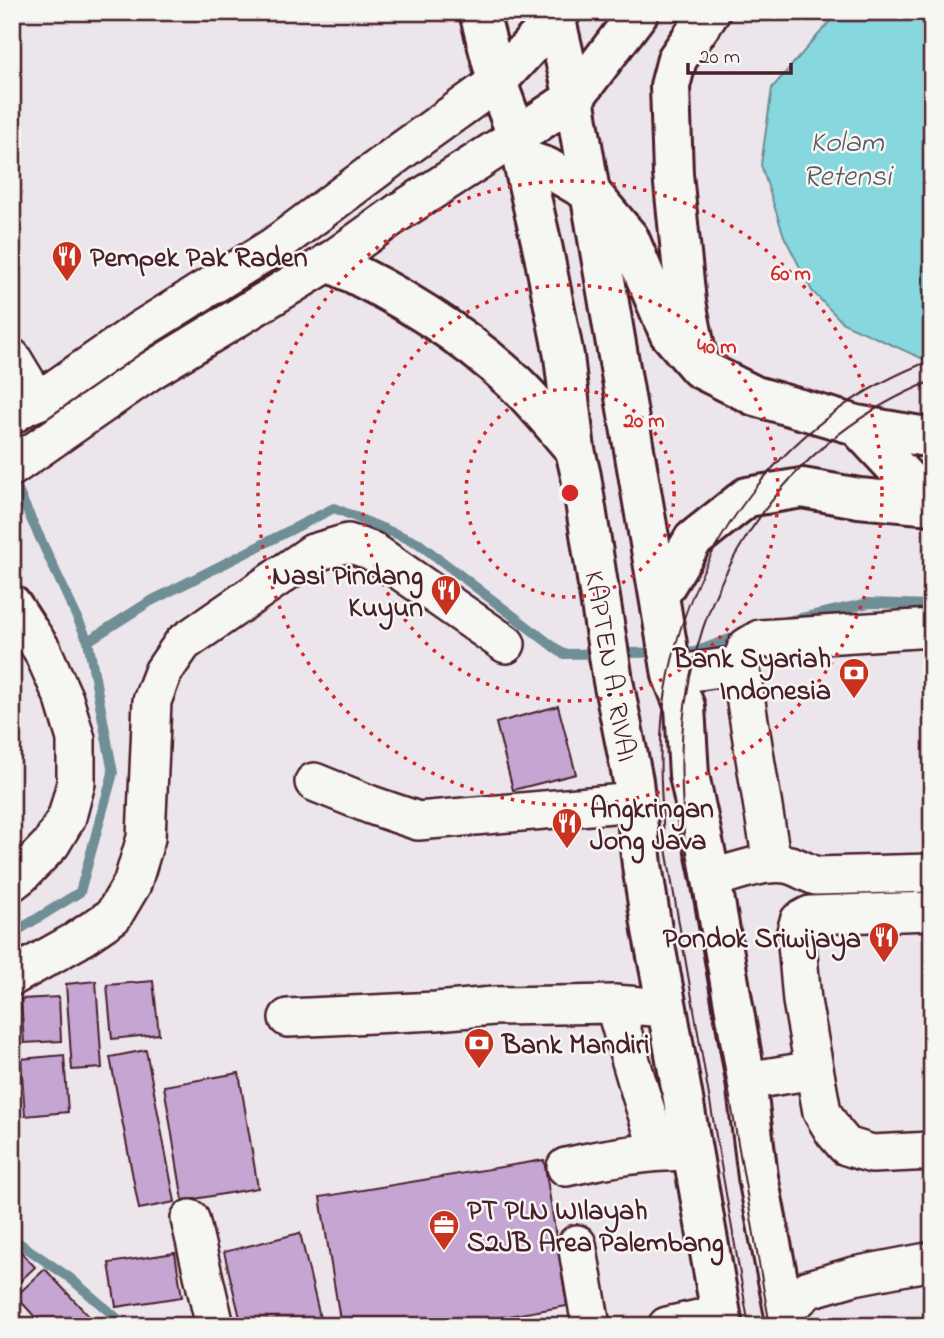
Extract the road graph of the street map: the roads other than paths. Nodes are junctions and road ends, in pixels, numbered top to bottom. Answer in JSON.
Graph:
{"nodes":[{"id":1,"x":479,"y":12,"type":"edge"},
{"id":2,"x":639,"y":12,"type":"edge"},
{"id":3,"x":710,"y":12,"type":"edge"},
{"id":4,"x":557,"y":14,"type":"edge"},
{"id":5,"x":497,"y":82,"type":"junction"},
{"id":6,"x":574,"y":98,"type":"junction"},
{"id":7,"x":519,"y":148,"type":"junction"},
{"id":8,"x":590,"y":193,"type":"junction"},
{"id":9,"x":330,"y":262,"type":"junction"},
{"id":10,"x":139,"y":330,"type":"junction"},
{"id":11,"x":12,"y":358,"type":"edge"},
{"id":12,"x":164,"y":362,"type":"junction"},
{"id":13,"x":699,"y":368,"type":"junction"},
{"id":14,"x":25,"y":407,"type":"edge"},
{"id":15,"x":856,"y":425,"type":"junction"},
{"id":16,"x":932,"y":438,"type":"edge"},
{"id":17,"x":575,"y":450,"type":"junction"},
{"id":18,"x":12,"y":467,"type":"edge"},
{"id":19,"x":931,"y":505,"type":"edge"},
{"id":20,"x":12,"y":604,"type":"edge"},
{"id":21,"x":661,"y":606,"type":"junction"},
{"id":22,"x":932,"y":628,"type":"edge"},
{"id":23,"x":506,"y":644,"type":"dead end"},
{"id":24,"x":740,"y":665,"type":"junction"},
{"id":25,"x":671,"y":669,"type":"junction"},
{"id":26,"x":314,"y":782,"type":"dead end"},
{"id":27,"x":635,"y":802,"type":"junction"},
{"id":28,"x":772,"y":863,"type":"junction"},
{"id":29,"x":932,"y":873,"type":"edge"},
{"id":30,"x":711,"y":879,"type":"junction"},
{"id":31,"x":12,"y":882,"type":"edge"},
{"id":32,"x":932,"y":911,"type":"edge"},
{"id":33,"x":12,"y":977,"type":"edge"},
{"id":34,"x":614,"y":1004,"type":"junction"},
{"id":35,"x":667,"y":1008,"type":"junction"},
{"id":36,"x":288,"y":1018,"type":"dead end"},
{"id":37,"x":814,"y":1070,"type":"junction"},
{"id":38,"x":746,"y":1081,"type":"junction"},
{"id":39,"x":676,"y":1151,"type":"junction"},
{"id":40,"x":932,"y":1151,"type":"edge"},
{"id":41,"x":566,"y":1167,"type":"dead end"},
{"id":42,"x":190,"y":1219,"type":"dead end"},
{"id":43,"x":577,"y":1244,"type":"dead end"},
{"id":44,"x":932,"y":1261,"type":"edge"},
{"id":45,"x":786,"y":1318,"type":"edge"},
{"id":46,"x":722,"y":1320,"type":"edge"},
{"id":47,"x":215,"y":1326,"type":"edge"},
{"id":48,"x":592,"y":1326,"type":"edge"},
{"id":49,"x":667,"y":1326,"type":"edge"}],
"edges":[{"from":1,"to":5,"type":"main road","name":"KAPTEN A. RIVAI"},
{"from":2,"to":6,"type":"main road"},
{"from":3,"to":13,"type":"main road"},
{"from":4,"to":5,"type":"main road"},
{"from":4,"to":6,"type":"main road"},
{"from":5,"to":7,"type":"main road","name":"KAPTEN A. RIVAI"},
{"from":5,"to":10,"type":"street"},
{"from":6,"to":7,"type":"main road"},
{"from":6,"to":8,"type":"main road"},
{"from":7,"to":8,"type":"main road"},
{"from":7,"to":9,"type":"street"},
{"from":7,"to":17,"type":"main road","name":"KAPTEN A. RIVAI"},
{"from":8,"to":13,"type":"main road"},
{"from":8,"to":21,"type":"main road"},
{"from":9,"to":12,"type":"street"},
{"from":9,"to":17,"type":"main road"},
{"from":10,"to":12,"type":"street"},
{"from":10,"to":14,"type":"street"},
{"from":11,"to":14,"type":"street"},
{"from":12,"to":18,"type":"street"},
{"from":13,"to":15,"type":"main road"},
{"from":15,"to":16,"type":"main road"},
{"from":15,"to":19,"type":"main road"},
{"from":17,"to":27,"type":"main road","name":"KAPTEN A. RIVAI"},
{"from":19,"to":21,"type":"main road"},
{"from":20,"to":31,"type":"street"},
{"from":21,"to":25,"type":"main road"},
{"from":22,"to":24,"type":"street"},
{"from":23,"to":33,"type":"street"},
{"from":24,"to":25,"type":"street"},
{"from":24,"to":28,"type":"street"},
{"from":25,"to":30,"type":"main road"},
{"from":26,"to":27,"type":"street"},
{"from":27,"to":35,"type":"main road","name":"KAPTEN A. RIVAI"},
{"from":28,"to":29,"type":"street"},
{"from":28,"to":30,"type":"street"},
{"from":30,"to":38,"type":"main road"},
{"from":32,"to":37,"type":"street"},
{"from":34,"to":35,"type":"street"},
{"from":34,"to":36,"type":"street"},
{"from":34,"to":39,"type":"street"},
{"from":35,"to":39,"type":"main road","name":"KAPTEN A. RIVAI"},
{"from":37,"to":38,"type":"street"},
{"from":37,"to":40,"type":"street"},
{"from":38,"to":45,"type":"main road"},
{"from":39,"to":41,"type":"street"},
{"from":39,"to":46,"type":"main road","name":"KAPTEN A. RIVAI"},
{"from":42,"to":47,"type":"street"},
{"from":43,"to":48,"type":"street"},
{"from":44,"to":45,"type":"street"},
{"from":46,"to":49,"type":"street"}]}
